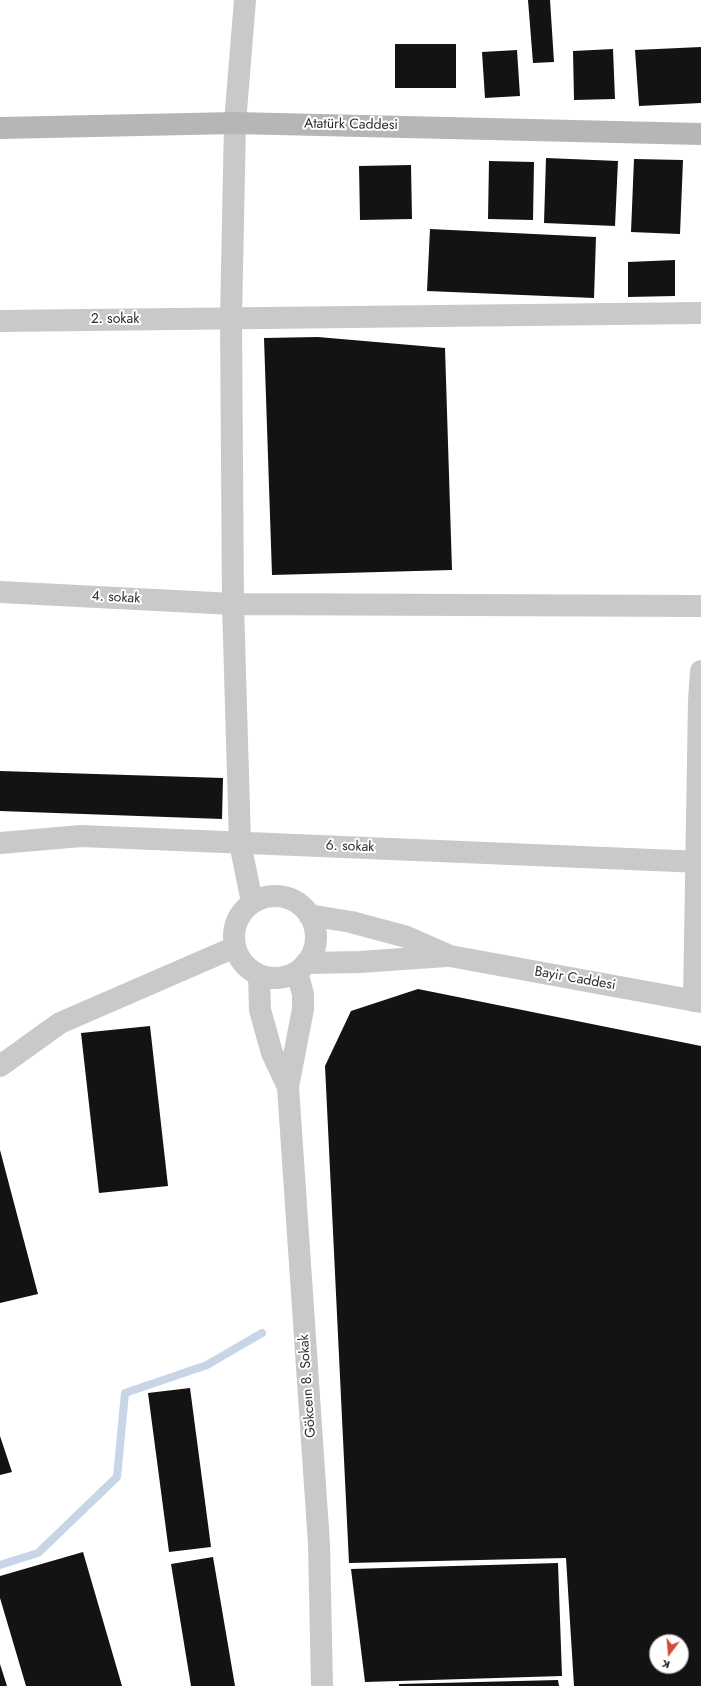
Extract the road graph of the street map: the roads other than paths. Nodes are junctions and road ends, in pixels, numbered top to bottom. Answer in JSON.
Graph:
{"nodes":[{"id":1,"x":245,"y":0,"type":"edge"},
{"id":2,"x":235,"y":122,"type":"junction"},
{"id":3,"x":0,"y":128,"type":"edge"},
{"id":4,"x":701,"y":134,"type":"edge"},
{"id":5,"x":701,"y":313,"type":"edge"},
{"id":6,"x":231,"y":319,"type":"junction"},
{"id":7,"x":0,"y":321,"type":"edge"},
{"id":8,"x":0,"y":592,"type":"edge"},
{"id":9,"x":233,"y":604,"type":"junction"},
{"id":10,"x":701,"y":606,"type":"edge"},
{"id":11,"x":701,"y":671,"type":"edge"},
{"id":12,"x":0,"y":842,"type":"edge"},
{"id":13,"x":240,"y":843,"type":"junction"},
{"id":14,"x":699,"y":861,"type":"edge"},
{"id":15,"x":252,"y":902,"type":"junction"},
{"id":16,"x":310,"y":915,"type":"junction"},
{"id":17,"x":235,"y":947,"type":"junction"},
{"id":18,"x":450,"y":956,"type":"junction"},
{"id":19,"x":301,"y":968,"type":"junction"},
{"id":20,"x":259,"y":975,"type":"junction"},
{"id":21,"x":697,"y":1001,"type":"edge"},
{"id":22,"x":0,"y":1066,"type":"edge"},
{"id":23,"x":288,"y":1087,"type":"junction"},
{"id":24,"x":322,"y":1686,"type":"edge"}],
"edges":[{"from":1,"to":2,"type":"street"},
{"from":2,"to":3,"type":"street","name":"Atatürk Caddesi"},
{"from":2,"to":4,"type":"street","name":"Atatürk Caddesi"},
{"from":2,"to":6,"type":"street"},
{"from":5,"to":6,"type":"street","name":"2. sokak"},
{"from":6,"to":7,"type":"street","name":"2. sokak"},
{"from":6,"to":9,"type":"street"},
{"from":8,"to":9,"type":"street","name":"4. sokak"},
{"from":9,"to":10,"type":"street","name":"4. sokak"},
{"from":9,"to":13,"type":"street"},
{"from":11,"to":14,"type":"street"},
{"from":12,"to":13,"type":"street","name":"6. sokak"},
{"from":13,"to":14,"type":"street","name":"6. sokak"},
{"from":13,"to":15,"type":"street"},
{"from":14,"to":21,"type":"street"},
{"from":15,"to":16,"type":"street"},
{"from":15,"to":17,"type":"street"},
{"from":16,"to":18,"type":"street","name":"Bayir Caddesi"},
{"from":16,"to":19,"type":"street"},
{"from":17,"to":20,"type":"street"},
{"from":17,"to":22,"type":"street"},
{"from":18,"to":19,"type":"street","name":"Bayir Caddesi"},
{"from":18,"to":21,"type":"street","name":"Bayir Caddesi"},
{"from":19,"to":20,"type":"street"},
{"from":19,"to":23,"type":"street","name":"Gökceın 8. Sokak"},
{"from":20,"to":23,"type":"street","name":"Gökceın 8. Sokak"},
{"from":23,"to":24,"type":"street","name":"Gökceın 8. Sokak"}]}
